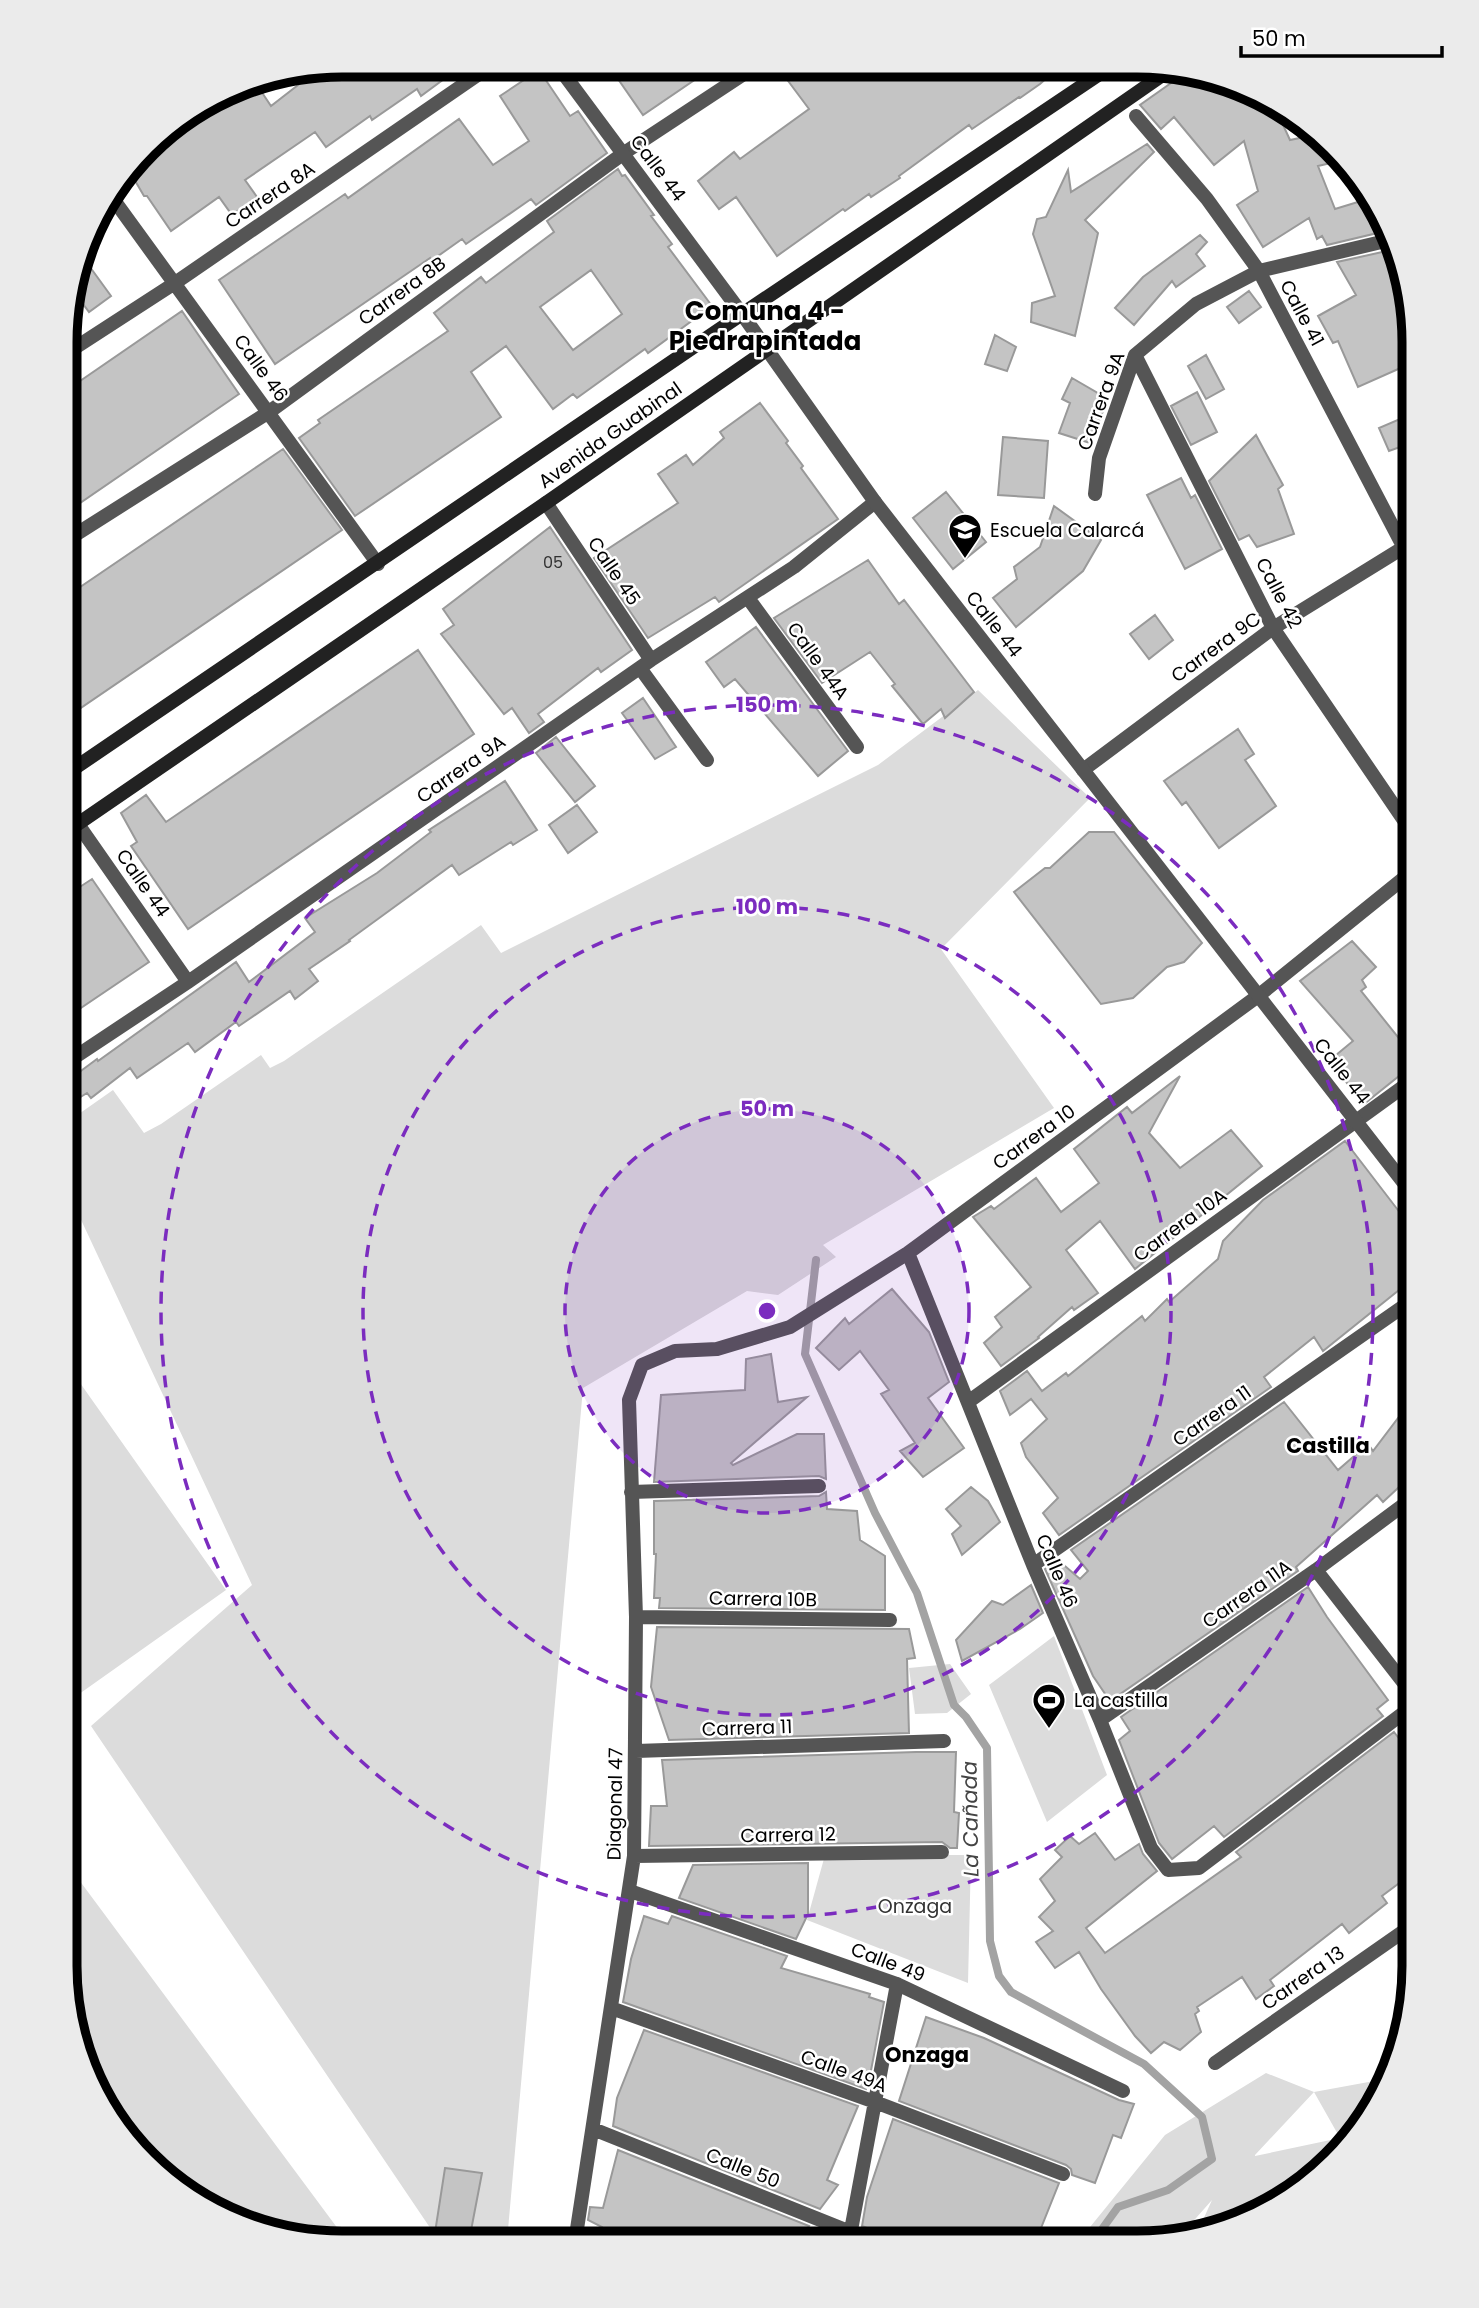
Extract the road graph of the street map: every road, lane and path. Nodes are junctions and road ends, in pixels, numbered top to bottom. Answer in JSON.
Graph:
{"nodes":[{"id":1,"x":475,"y":77,"type":"edge"},
{"id":2,"x":566,"y":77,"type":"edge"},
{"id":3,"x":739,"y":77,"type":"edge"},
{"id":4,"x":1095,"y":77,"type":"edge"},
{"id":5,"x":1158,"y":78,"type":"edge"},
{"id":6,"x":1136,"y":116,"type":"dead end"},
{"id":7,"x":624,"y":153,"type":"junction"},
{"id":8,"x":117,"y":204,"type":"edge"},
{"id":9,"x":1382,"y":242,"type":"edge"},
{"id":10,"x":1259,"y":271,"type":"junction"},
{"id":11,"x":175,"y":283,"type":"junction"},
{"id":12,"x":742,"y":314,"type":"junction"},
{"id":13,"x":77,"y":347,"type":"edge"},
{"id":14,"x":768,"y":349,"type":"junction"},
{"id":15,"x":1135,"y":355,"type":"junction"},
{"id":16,"x":270,"y":412,"type":"junction"},
{"id":17,"x":1095,"y":494,"type":"dead end"},
{"id":18,"x":875,"y":502,"type":"junction"},
{"id":19,"x":546,"y":503,"type":"junction"},
{"id":20,"x":1402,"y":532,"type":"edge"},
{"id":21,"x":77,"y":534,"type":"edge"},
{"id":22,"x":1402,"y":549,"type":"edge"},
{"id":23,"x":378,"y":564,"type":"junction"},
{"id":24,"x":748,"y":598,"type":"junction"},
{"id":25,"x":1273,"y":628,"type":"junction"},
{"id":26,"x":646,"y":664,"type":"junction"},
{"id":27,"x":857,"y":747,"type":"dead end"},
{"id":28,"x":706,"y":760,"type":"dead end"},
{"id":29,"x":77,"y":767,"type":"edge"},
{"id":30,"x":1083,"y":769,"type":"junction"},
{"id":31,"x":1402,"y":817,"type":"edge"},
{"id":32,"x":77,"y":825,"type":"edge"},
{"id":33,"x":77,"y":835,"type":"edge"},
{"id":34,"x":1402,"y":880,"type":"edge"},
{"id":35,"x":188,"y":982,"type":"junction"},
{"id":36,"x":1258,"y":996,"type":"junction"},
{"id":37,"x":77,"y":1056,"type":"edge"},
{"id":38,"x":1402,"y":1089,"type":"edge"},
{"id":39,"x":1357,"y":1121,"type":"junction"},
{"id":40,"x":1402,"y":1180,"type":"edge"},
{"id":41,"x":908,"y":1254,"type":"junction"},
{"id":42,"x":1402,"y":1306,"type":"edge"},
{"id":43,"x":642,"y":1365,"type":"joint"},
{"id":44,"x":968,"y":1402,"type":"junction"},
{"id":45,"x":819,"y":1486,"type":"dead end"},
{"id":46,"x":631,"y":1492,"type":"junction"},
{"id":47,"x":1402,"y":1506,"type":"edge"},
{"id":48,"x":1032,"y":1565,"type":"junction"},
{"id":49,"x":1316,"y":1570,"type":"junction"},
{"id":50,"x":636,"y":1617,"type":"junction"},
{"id":51,"x":890,"y":1620,"type":"dead end"},
{"id":52,"x":1402,"y":1681,"type":"edge"},
{"id":53,"x":1402,"y":1714,"type":"edge"},
{"id":54,"x":1100,"y":1720,"type":"junction"},
{"id":55,"x":944,"y":1741,"type":"dead end"},
{"id":56,"x":636,"y":1751,"type":"junction"},
{"id":57,"x":942,"y":1852,"type":"dead end"},
{"id":58,"x":635,"y":1856,"type":"junction"},
{"id":59,"x":630,"y":1891,"type":"junction"},
{"id":60,"x":1402,"y":1932,"type":"edge"},
{"id":61,"x":897,"y":1984,"type":"junction"},
{"id":62,"x":611,"y":2008,"type":"junction"},
{"id":63,"x":1215,"y":2063,"type":"dead end"},
{"id":64,"x":1122,"y":2091,"type":"dead end"},
{"id":65,"x":875,"y":2102,"type":"junction"},
{"id":66,"x":593,"y":2129,"type":"junction"},
{"id":67,"x":1063,"y":2174,"type":"dead end"},
{"id":68,"x":577,"y":2231,"type":"edge"},
{"id":69,"x":833,"y":2231,"type":"edge"},
{"id":70,"x":851,"y":2231,"type":"edge"}],
"edges":[{"from":1,"to":11,"type":"street","name":"Carrera 8A"},
{"from":2,"to":7,"type":"street","name":"Calle 44"},
{"from":3,"to":7,"type":"street","name":"Carrera 8B"},
{"from":4,"to":12,"type":"main road","name":"Avenida Guabinal"},
{"from":5,"to":14,"type":"main road","name":"Avenida Guabinal"},
{"from":6,"to":10,"type":"street","name":"Calle 41"},
{"from":7,"to":12,"type":"street","name":"Calle 44"},
{"from":7,"to":16,"type":"street","name":"Carrera 8B"},
{"from":8,"to":11,"type":"street","name":"Calle 46"},
{"from":9,"to":10,"type":"street","name":"Carrera 9A"},
{"from":10,"to":15,"type":"street","name":"Carrera 9A"},
{"from":10,"to":20,"type":"street","name":"Calle 41"},
{"from":11,"to":13,"type":"street","name":"Carrera 8A"},
{"from":11,"to":16,"type":"street","name":"Calle 46"},
{"from":12,"to":14,"type":"street","name":"Calle 44"},
{"from":12,"to":23,"type":"main road","name":"Avenida Guabinal"},
{"from":14,"to":18,"type":"street","name":"Calle 44"},
{"from":14,"to":19,"type":"main road","name":"Avenida Guabinal"},
{"from":15,"to":17,"type":"street","name":"Carrera 9A"},
{"from":15,"to":25,"type":"street","name":"Calle 42"},
{"from":16,"to":21,"type":"street","name":"Carrera 8B"},
{"from":16,"to":23,"type":"street","name":"Calle 46"},
{"from":18,"to":24,"type":"street","name":"Carrera 9A"},
{"from":18,"to":30,"type":"street","name":"Calle 44"},
{"from":19,"to":26,"type":"street","name":"Calle 45"},
{"from":19,"to":32,"type":"main road","name":"Avenida Guabinal"},
{"from":22,"to":25,"type":"street","name":"Carrera 9C"},
{"from":23,"to":29,"type":"main road","name":"Avenida Guabinal"},
{"from":24,"to":26,"type":"street","name":"Carrera 9A"},
{"from":24,"to":27,"type":"street","name":"Calle 44A"},
{"from":25,"to":30,"type":"street","name":"Carrera 9C"},
{"from":25,"to":31,"type":"street","name":"Calle 42"},
{"from":26,"to":28,"type":"street","name":"Calle 45"},
{"from":26,"to":35,"type":"street","name":"Carrera 9A"},
{"from":30,"to":36,"type":"street","name":"Calle 44"},
{"from":33,"to":35,"type":"street","name":"Calle 44"},
{"from":34,"to":36,"type":"street","name":"Carrera 10"},
{"from":35,"to":37,"type":"street","name":"Carrera 9A"},
{"from":36,"to":39,"type":"street","name":"Calle 44"},
{"from":36,"to":41,"type":"street","name":"Carrera 10"},
{"from":38,"to":39,"type":"street","name":"Carrera 10A"},
{"from":39,"to":40,"type":"street","name":"Calle 44"},
{"from":39,"to":44,"type":"street","name":"Carrera 10A"},
{"from":41,"to":43,"type":"street","name":"Carrera 10"},
{"from":41,"to":44,"type":"street","name":"Calle 46"},
{"from":42,"to":48,"type":"street","name":"Carrera 11"},
{"from":43,"to":46,"type":"street","name":"Diagonal 47"},
{"from":44,"to":48,"type":"street","name":"Calle 46"},
{"from":45,"to":46,"type":"street"},
{"from":46,"to":50,"type":"street","name":"Diagonal 47"},
{"from":47,"to":49,"type":"street","name":"Carrera 11A"},
{"from":48,"to":54,"type":"street","name":"Calle 46"},
{"from":49,"to":52,"type":"street"},
{"from":49,"to":54,"type":"street","name":"Carrera 11A"},
{"from":50,"to":51,"type":"street","name":"Carrera 10B"},
{"from":50,"to":56,"type":"street","name":"Diagonal 47"},
{"from":53,"to":54,"type":"street","name":"Calle 46"},
{"from":55,"to":56,"type":"street","name":"Carrera 11"},
{"from":56,"to":58,"type":"street","name":"Diagonal 47"},
{"from":57,"to":58,"type":"street","name":"Carrera 12"},
{"from":58,"to":59,"type":"street","name":"Diagonal 47"},
{"from":59,"to":61,"type":"street","name":"Calle 49"},
{"from":59,"to":62,"type":"street","name":"Diagonal 47"},
{"from":60,"to":63,"type":"street","name":"Carrera 13"},
{"from":61,"to":64,"type":"street","name":"Calle 49"},
{"from":61,"to":65,"type":"street"},
{"from":62,"to":65,"type":"street","name":"Calle 49A"},
{"from":62,"to":66,"type":"street","name":"Diagonal 47"},
{"from":65,"to":67,"type":"street","name":"Calle 49A"},
{"from":65,"to":70,"type":"street"},
{"from":66,"to":68,"type":"street","name":"Diagonal 47"},
{"from":66,"to":69,"type":"street","name":"Calle 50"}]}
